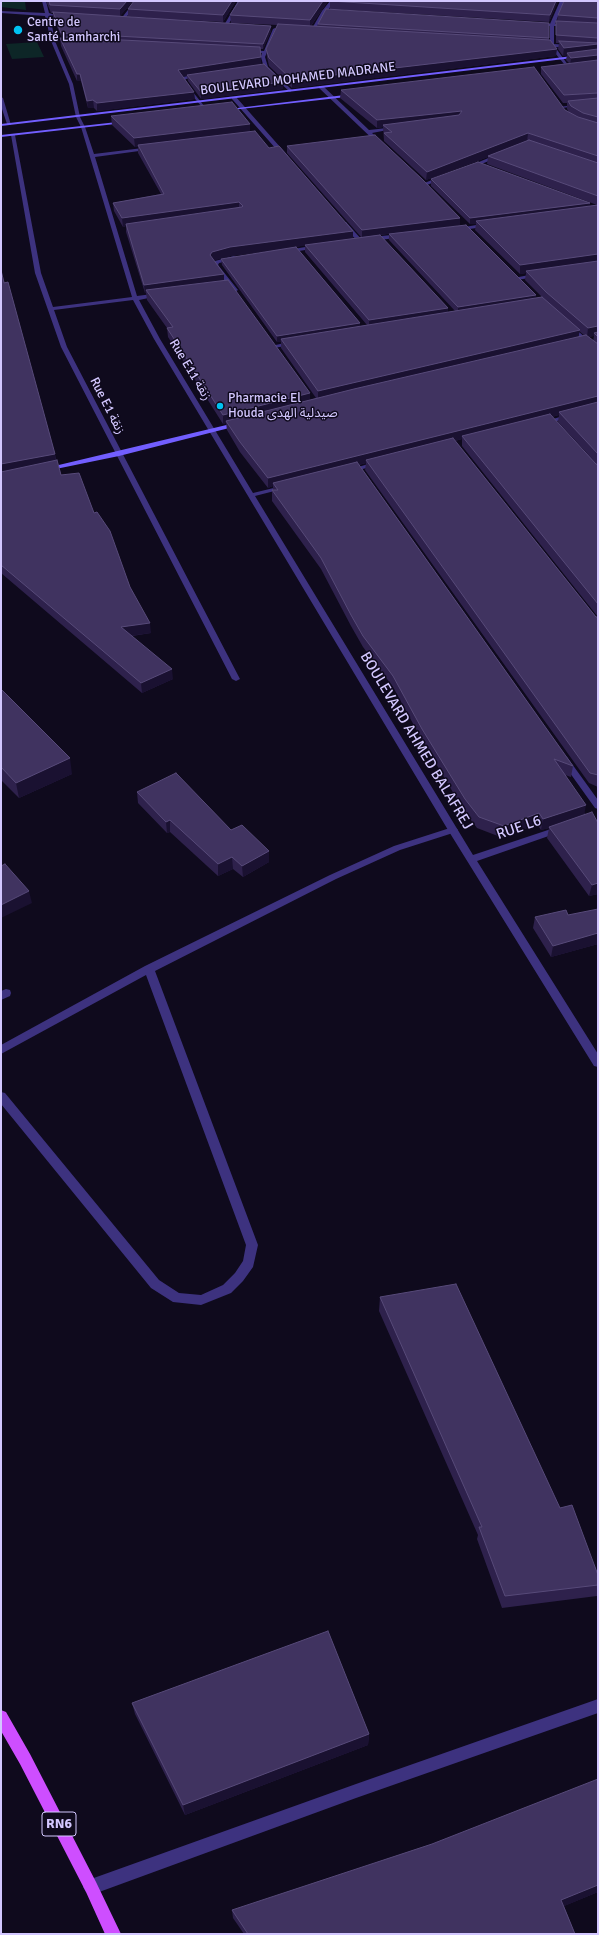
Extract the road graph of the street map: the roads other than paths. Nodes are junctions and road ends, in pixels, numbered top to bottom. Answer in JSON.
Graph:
{"nodes":[{"id":1,"x":44,"y":1,"type":"edge"},
{"id":2,"x":137,"y":1,"type":"edge"},
{"id":3,"x":240,"y":1,"type":"edge"},
{"id":4,"x":332,"y":1,"type":"edge"},
{"id":5,"x":562,"y":1,"type":"edge"},
{"id":6,"x":324,"y":10,"type":"junction"},
{"id":7,"x":331,"y":11,"type":"edge"},
{"id":8,"x":1,"y":12,"type":"edge"},
{"id":9,"x":47,"y":15,"type":"junction"},
{"id":10,"x":62,"y":16,"type":"edge"},
{"id":11,"x":115,"y":18,"type":"edge"},
{"id":12,"x":122,"y":19,"type":"junction"},
{"id":13,"x":130,"y":19,"type":"edge"},
{"id":14,"x":529,"y":24,"type":"edge"},
{"id":15,"x":217,"y":25,"type":"edge"},
{"id":16,"x":552,"y":25,"type":"junction"},
{"id":17,"x":225,"y":26,"type":"junction"},
{"id":18,"x":232,"y":26,"type":"edge"},
{"id":19,"x":575,"y":27,"type":"edge"},
{"id":20,"x":268,"y":28,"type":"edge"},
{"id":21,"x":275,"y":29,"type":"junction"},
{"id":22,"x":283,"y":29,"type":"edge"},
{"id":23,"x":305,"y":30,"type":"edge"},
{"id":24,"x":312,"y":31,"type":"junction"},
{"id":25,"x":320,"y":31,"type":"edge"},
{"id":26,"x":53,"y":40,"type":"junction"},
{"id":27,"x":61,"y":41,"type":"edge"},
{"id":28,"x":537,"y":45,"type":"edge"},
{"id":29,"x":552,"y":46,"type":"junction"},
{"id":30,"x":598,"y":48,"type":"edge"},
{"id":31,"x":242,"y":51,"type":"edge"},
{"id":32,"x":266,"y":52,"type":"junction"},
{"id":33,"x":598,"y":54,"type":"edge"},
{"id":34,"x":561,"y":59,"type":"junction"},
{"id":35,"x":266,"y":66,"type":"junction"},
{"id":36,"x":258,"y":68,"type":"edge"},
{"id":37,"x":576,"y":68,"type":"edge"},
{"id":38,"x":569,"y":69,"type":"junction"},
{"id":39,"x":470,"y":70,"type":"junction"},
{"id":40,"x":562,"y":70,"type":"edge"},
{"id":41,"x":204,"y":75,"type":"edge"},
{"id":42,"x":478,"y":76,"type":"edge"},
{"id":43,"x":321,"y":87,"type":"junction"},
{"id":44,"x":290,"y":91,"type":"junction"},
{"id":45,"x":356,"y":95,"type":"edge"},
{"id":46,"x":1,"y":98,"type":"edge"},
{"id":47,"x":234,"y":98,"type":"junction"},
{"id":48,"x":332,"y":98,"type":"junction"},
{"id":49,"x":199,"y":102,"type":"junction"},
{"id":50,"x":557,"y":102,"type":"edge"},
{"id":51,"x":598,"y":103,"type":"edge"},
{"id":52,"x":242,"y":108,"type":"junction"},
{"id":53,"x":207,"y":112,"type":"junction"},
{"id":54,"x":200,"y":113,"type":"edge"},
{"id":55,"x":78,"y":117,"type":"junction"},
{"id":56,"x":130,"y":121,"type":"edge"},
{"id":57,"x":9,"y":124,"type":"junction"},
{"id":58,"x":1,"y":125,"type":"edge"},
{"id":59,"x":83,"y":127,"type":"junction"},
{"id":60,"x":405,"y":127,"type":"edge"},
{"id":61,"x":368,"y":132,"type":"junction"},
{"id":62,"x":266,"y":134,"type":"junction"},
{"id":63,"x":13,"y":135,"type":"junction"},
{"id":64,"x":258,"y":135,"type":"edge"},
{"id":65,"x":1,"y":136,"type":"edge"},
{"id":66,"x":155,"y":148,"type":"edge"},
{"id":67,"x":385,"y":148,"type":"edge"},
{"id":68,"x":507,"y":152,"type":"edge"},
{"id":69,"x":92,"y":156,"type":"junction"},
{"id":70,"x":292,"y":164,"type":"edge"},
{"id":71,"x":478,"y":164,"type":"junction"},
{"id":72,"x":486,"y":167,"type":"edge"},
{"id":73,"x":465,"y":169,"type":"edge"},
{"id":74,"x":452,"y":174,"type":"edge"},
{"id":75,"x":420,"y":179,"type":"edge"},
{"id":76,"x":425,"y":184,"type":"junction"},
{"id":77,"x":430,"y":190,"type":"edge"},
{"id":78,"x":339,"y":217,"type":"edge"},
{"id":79,"x":462,"y":222,"type":"edge"},
{"id":80,"x":498,"y":224,"type":"edge"},
{"id":81,"x":467,"y":228,"type":"junction"},
{"id":82,"x":122,"y":230,"type":"edge"},
{"id":83,"x":452,"y":230,"type":"edge"},
{"id":84,"x":115,"y":231,"type":"junction"},
{"id":85,"x":473,"y":233,"type":"edge"},
{"id":86,"x":412,"y":234,"type":"edge"},
{"id":87,"x":381,"y":238,"type":"junction"},
{"id":88,"x":360,"y":241,"type":"junction"},
{"id":89,"x":352,"y":242,"type":"edge"},
{"id":90,"x":387,"y":244,"type":"edge"},
{"id":91,"x":321,"y":246,"type":"edge"},
{"id":92,"x":298,"y":249,"type":"junction"},
{"id":93,"x":276,"y":252,"type":"edge"},
{"id":94,"x":302,"y":255,"type":"edge"},
{"id":95,"x":239,"y":258,"type":"edge"},
{"id":96,"x":512,"y":273,"type":"edge"},
{"id":97,"x":547,"y":274,"type":"edge"},
{"id":98,"x":517,"y":278,"type":"junction"},
{"id":99,"x":522,"y":283,"type":"edge"},
{"id":100,"x":232,"y":285,"type":"junction"},
{"id":101,"x":224,"y":286,"type":"edge"},
{"id":102,"x":165,"y":294,"type":"edge"},
{"id":103,"x":240,"y":297,"type":"edge"},
{"id":104,"x":135,"y":298,"type":"junction"},
{"id":105,"x":51,"y":309,"type":"junction"},
{"id":106,"x":564,"y":322,"type":"edge"},
{"id":107,"x":270,"y":340,"type":"edge"},
{"id":108,"x":590,"y":340,"type":"junction"},
{"id":109,"x":305,"y":341,"type":"edge"},
{"id":110,"x":579,"y":342,"type":"edge"},
{"id":111,"x":274,"y":346,"type":"junction"},
{"id":112,"x":278,"y":352,"type":"edge"},
{"id":113,"x":598,"y":352,"type":"edge"},
{"id":114,"x":598,"y":408,"type":"edge"},
{"id":115,"x":551,"y":420,"type":"junction"},
{"id":116,"x":250,"y":422,"type":"edge"},
{"id":117,"x":537,"y":424,"type":"edge"},
{"id":118,"x":557,"y":426,"type":"edge"},
{"id":119,"x":213,"y":431,"type":"junction"},
{"id":120,"x":119,"y":454,"type":"junction"},
{"id":121,"x":388,"y":461,"type":"edge"},
{"id":122,"x":38,"y":470,"type":"edge"},
{"id":123,"x":344,"y":472,"type":"edge"},
{"id":124,"x":290,"y":485,"type":"edge"},
{"id":125,"x":252,"y":495,"type":"junction"},
{"id":126,"x":236,"y":679,"type":"dead end"},
{"id":127,"x":561,"y":754,"type":"edge"},
{"id":128,"x":598,"y":806,"type":"edge"},
{"id":129,"x":568,"y":826,"type":"edge"},
{"id":130,"x":453,"y":830,"type":"junction"},
{"id":131,"x":472,"y":859,"type":"junction"},
{"id":132,"x":150,"y":969,"type":"junction"},
{"id":133,"x":1,"y":1050,"type":"edge"},
{"id":134,"x":598,"y":1063,"type":"edge"},
{"id":135,"x":1,"y":1096,"type":"edge"},
{"id":136,"x":598,"y":1706,"type":"edge"},
{"id":137,"x":1,"y":1717,"type":"edge"},
{"id":138,"x":91,"y":1887,"type":"junction"},
{"id":139,"x":113,"y":1934,"type":"edge"}],
"edges":[{"from":1,"to":9,"type":"street","name":"Rue E11 زنقة"},
{"from":2,"to":12,"type":"street"},
{"from":3,"to":17,"type":"street"},
{"from":4,"to":6,"type":"street"},
{"from":5,"to":16,"type":"street"},
{"from":6,"to":7,"type":"street"},
{"from":6,"to":24,"type":"street"},
{"from":8,"to":9,"type":"street"},
{"from":9,"to":10,"type":"street"},
{"from":9,"to":26,"type":"street","name":"Rue E11 زنقة"},
{"from":11,"to":12,"type":"street"},
{"from":12,"to":13,"type":"street"},
{"from":14,"to":16,"type":"street"},
{"from":15,"to":17,"type":"street"},
{"from":16,"to":19,"type":"street"},
{"from":16,"to":29,"type":"street"},
{"from":17,"to":18,"type":"street"},
{"from":20,"to":21,"type":"street"},
{"from":21,"to":22,"type":"street"},
{"from":21,"to":32,"type":"street"},
{"from":23,"to":24,"type":"street"},
{"from":24,"to":25,"type":"street"},
{"from":26,"to":27,"type":"street"},
{"from":26,"to":55,"type":"street","name":"Rue E11 زنقة"},
{"from":28,"to":29,"type":"street"},
{"from":29,"to":30,"type":"street"},
{"from":29,"to":34,"type":"street"},
{"from":31,"to":32,"type":"street"},
{"from":32,"to":35,"type":"street"},
{"from":33,"to":34,"type":"street","name":"BOULEVARD MOHAMED MADRANE"},
{"from":34,"to":38,"type":"street"},
{"from":34,"to":39,"type":"street","name":"BOULEVARD MOHAMED MADRANE"},
{"from":35,"to":36,"type":"street"},
{"from":35,"to":44,"type":"street"},
{"from":37,"to":38,"type":"street"},
{"from":38,"to":40,"type":"street"},
{"from":39,"to":42,"type":"street"},
{"from":39,"to":43,"type":"street","name":"BOULEVARD MOHAMED MADRANE"},
{"from":41,"to":49,"type":"street"},
{"from":43,"to":44,"type":"street","name":"BOULEVARD MOHAMED MADRANE"},
{"from":43,"to":48,"type":"street"},
{"from":44,"to":47,"type":"street","name":"BOULEVARD MOHAMED MADRANE"},
{"from":45,"to":48,"type":"street","name":"BOULEVARD MOHAMED MADRANE"},
{"from":46,"to":57,"type":"street"},
{"from":47,"to":49,"type":"street","name":"BOULEVARD MOHAMED MADRANE"},
{"from":47,"to":52,"type":"street"},
{"from":48,"to":52,"type":"street","name":"BOULEVARD MOHAMED MADRANE"},
{"from":48,"to":61,"type":"street"},
{"from":49,"to":53,"type":"street"},
{"from":49,"to":55,"type":"street","name":"BOULEVARD MOHAMED MADRANE"},
{"from":50,"to":51,"type":"street"},
{"from":52,"to":53,"type":"street","name":"BOULEVARD MOHAMED MADRANE"},
{"from":52,"to":62,"type":"street"},
{"from":53,"to":54,"type":"street","name":"BOULEVARD MOHAMED MADRANE"},
{"from":55,"to":57,"type":"street","name":"BOULEVARD MOHAMED MADRANE"},
{"from":55,"to":59,"type":"street","name":"Rue E11 زنقة"},
{"from":56,"to":59,"type":"street"},
{"from":57,"to":58,"type":"street","name":"BOULEVARD MOHAMED MADRANE"},
{"from":57,"to":63,"type":"street","name":"Rue E1 زنقة"},
{"from":59,"to":63,"type":"street"},
{"from":59,"to":69,"type":"street","name":"Rue E11 زنقة"},
{"from":60,"to":61,"type":"street"},
{"from":61,"to":67,"type":"street"},
{"from":62,"to":64,"type":"street"},
{"from":62,"to":70,"type":"street"},
{"from":63,"to":65,"type":"street"},
{"from":63,"to":105,"type":"street","name":"Rue E1 زنقة"},
{"from":66,"to":69,"type":"street"},
{"from":68,"to":71,"type":"street"},
{"from":69,"to":84,"type":"street","name":"Rue E11 زنقة"},
{"from":71,"to":72,"type":"street"},
{"from":71,"to":73,"type":"street"},
{"from":74,"to":76,"type":"street"},
{"from":75,"to":76,"type":"street"},
{"from":76,"to":77,"type":"street"},
{"from":78,"to":88,"type":"street"},
{"from":79,"to":81,"type":"street"},
{"from":80,"to":81,"type":"street"},
{"from":81,"to":83,"type":"street"},
{"from":81,"to":85,"type":"street"},
{"from":82,"to":84,"type":"street"},
{"from":84,"to":104,"type":"street","name":"Rue E11 زنقة"},
{"from":86,"to":87,"type":"street"},
{"from":87,"to":88,"type":"street"},
{"from":87,"to":90,"type":"street"},
{"from":88,"to":89,"type":"street"},
{"from":91,"to":92,"type":"street"},
{"from":92,"to":93,"type":"street"},
{"from":92,"to":94,"type":"street"},
{"from":95,"to":100,"type":"street"},
{"from":96,"to":98,"type":"street"},
{"from":97,"to":98,"type":"street"},
{"from":98,"to":99,"type":"street"},
{"from":100,"to":101,"type":"street"},
{"from":100,"to":103,"type":"street"},
{"from":102,"to":104,"type":"street"},
{"from":104,"to":105,"type":"street"},
{"from":104,"to":119,"type":"street","name":"Rue E11 زنقة"},
{"from":105,"to":120,"type":"street","name":"Rue E1 زنقة"},
{"from":106,"to":108,"type":"street"},
{"from":107,"to":111,"type":"street"},
{"from":108,"to":110,"type":"street"},
{"from":108,"to":113,"type":"street"},
{"from":109,"to":111,"type":"street"},
{"from":111,"to":112,"type":"street"},
{"from":114,"to":115,"type":"street"},
{"from":115,"to":117,"type":"street"},
{"from":115,"to":118,"type":"street"},
{"from":116,"to":119,"type":"street"},
{"from":119,"to":120,"type":"street"},
{"from":119,"to":125,"type":"street","name":"BOULEVARD AHMED BALAFREJ"},
{"from":120,"to":122,"type":"street"},
{"from":120,"to":126,"type":"street","name":"Rue E1 زنقة"},
{"from":121,"to":123,"type":"street"},
{"from":124,"to":125,"type":"street"},
{"from":125,"to":130,"type":"street","name":"BOULEVARD AHMED BALAFREJ"},
{"from":127,"to":128,"type":"street"},
{"from":129,"to":131,"type":"street","name":"RUE L6"},
{"from":130,"to":131,"type":"street","name":"BOULEVARD AHMED BALAFREJ"},
{"from":130,"to":132,"type":"street"},
{"from":131,"to":134,"type":"street","name":"BOULEVARD AHMED BALAFREJ"},
{"from":132,"to":133,"type":"street"},
{"from":132,"to":135,"type":"street"},
{"from":136,"to":138,"type":"street"},
{"from":137,"to":138,"type":"main road","number":"RN6"},
{"from":138,"to":139,"type":"main road","number":"RN6"}]}
